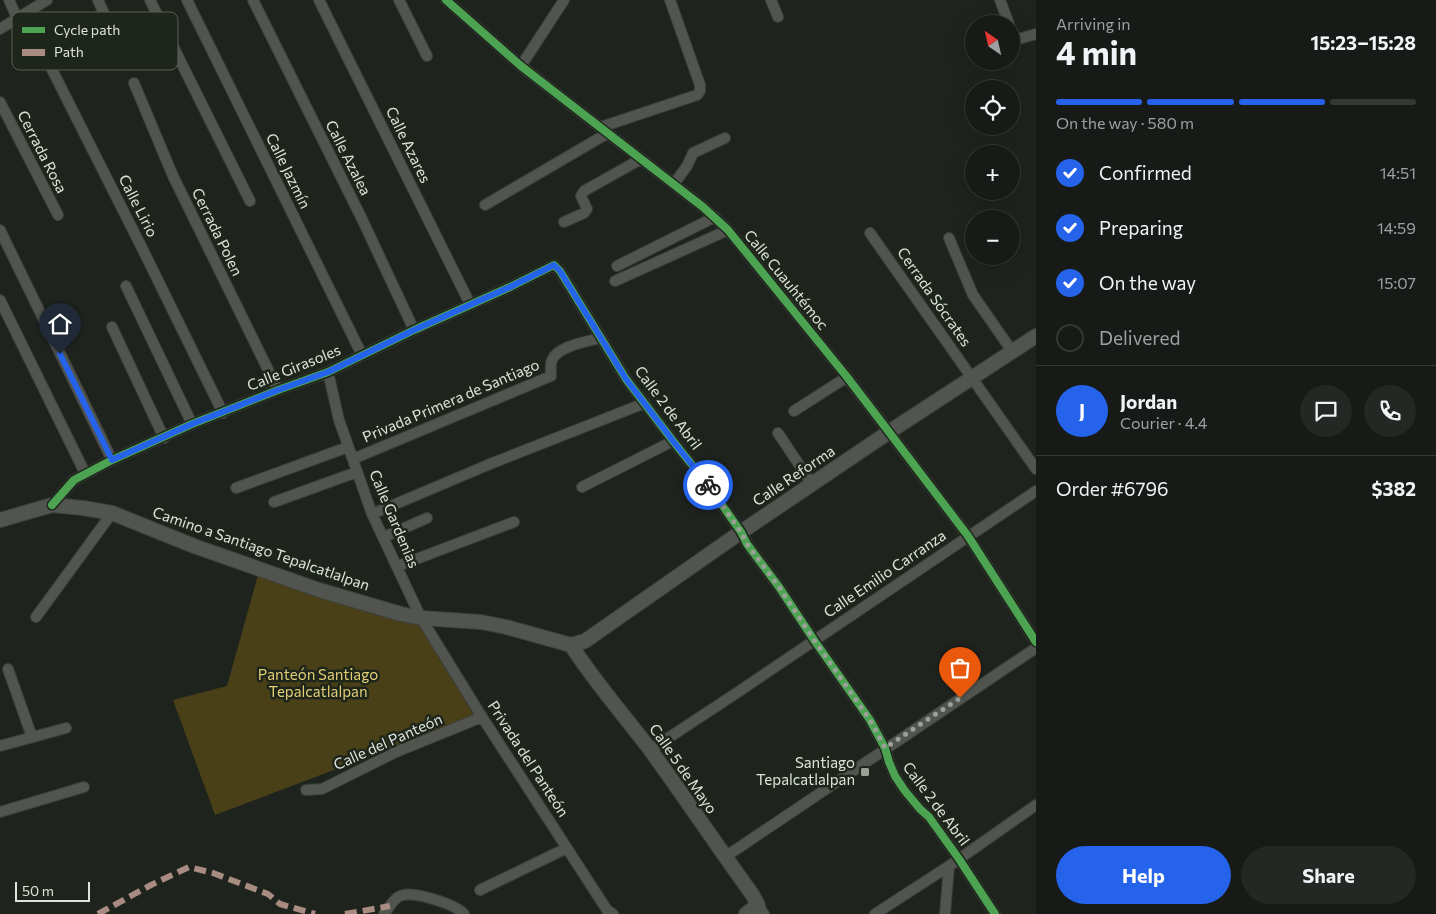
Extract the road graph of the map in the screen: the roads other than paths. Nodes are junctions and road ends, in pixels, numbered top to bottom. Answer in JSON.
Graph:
{"nodes":[{"id":1,"x":9,"y":0,"type":"edge"},
{"id":2,"x":47,"y":0,"type":"edge"},
{"id":3,"x":98,"y":0,"type":"edge"},
{"id":4,"x":150,"y":0,"type":"edge"},
{"id":5,"x":187,"y":0,"type":"edge"},
{"id":6,"x":252,"y":0,"type":"edge"},
{"id":7,"x":319,"y":0,"type":"edge"},
{"id":8,"x":399,"y":0,"type":"edge"},
{"id":9,"x":446,"y":0,"type":"edge"},
{"id":10,"x":564,"y":0,"type":"edge"},
{"id":11,"x":670,"y":0,"type":"edge"},
{"id":12,"x":771,"y":0,"type":"edge"},
{"id":13,"x":1000,"y":0,"type":"edge"},
{"id":14,"x":17,"y":12,"type":"edge"},
{"id":15,"x":27,"y":12,"type":"edge"},
{"id":16,"x":103,"y":12,"type":"edge"},
{"id":17,"x":156,"y":12,"type":"edge"},
{"id":18,"x":1006,"y":15,"type":"edge"},
{"id":19,"x":778,"y":17,"type":"dead end"},
{"id":20,"x":12,"y":21,"type":"edge"},
{"id":21,"x":0,"y":29,"type":"edge"},
{"id":22,"x":1036,"y":34,"type":"edge"},
{"id":23,"x":1020,"y":39,"type":"edge"},
{"id":24,"x":178,"y":56,"type":"edge"},
{"id":25,"x":427,"y":56,"type":"dead end"},
{"id":26,"x":521,"y":66,"type":"junction"},
{"id":27,"x":49,"y":70,"type":"edge"},
{"id":28,"x":134,"y":84,"type":"dead end"},
{"id":29,"x":0,"y":102,"type":"edge"},
{"id":30,"x":604,"y":130,"type":"junction"},
{"id":31,"x":726,"y":138,"type":"dead end"},
{"id":32,"x":641,"y":159,"type":"junction"},
{"id":33,"x":674,"y":184,"type":"junction"},
{"id":34,"x":250,"y":201,"type":"dead end"},
{"id":35,"x":485,"y":205,"type":"dead end"},
{"id":36,"x":58,"y":215,"type":"dead end"},
{"id":37,"x":715,"y":217,"type":"junction"},
{"id":38,"x":564,"y":222,"type":"dead end"},
{"id":39,"x":0,"y":230,"type":"edge"},
{"id":40,"x":728,"y":230,"type":"junction"},
{"id":41,"x":870,"y":233,"type":"dead end"},
{"id":42,"x":949,"y":238,"type":"dead end"},
{"id":43,"x":554,"y":265,"type":"joint"},
{"id":44,"x":617,"y":266,"type":"dead end"},
{"id":45,"x":615,"y":281,"type":"dead end"},
{"id":46,"x":126,"y":286,"type":"dead end"},
{"id":47,"x":0,"y":300,"type":"edge"},
{"id":48,"x":470,"y":304,"type":"junction"},
{"id":49,"x":112,"y":326,"type":"dead end"},
{"id":50,"x":414,"y":330,"type":"junction"},
{"id":51,"x":1036,"y":336,"type":"edge"},
{"id":52,"x":600,"y":338,"type":"junction"},
{"id":53,"x":1012,"y":351,"type":"junction"},
{"id":54,"x":362,"y":355,"type":"junction"},
{"id":55,"x":328,"y":372,"type":"junction"},
{"id":56,"x":847,"y":377,"type":"junction"},
{"id":57,"x":973,"y":378,"type":"junction"},
{"id":58,"x":278,"y":390,"type":"junction"},
{"id":59,"x":645,"y":403,"type":"junction"},
{"id":60,"x":794,"y":411,"type":"dead end"},
{"id":61,"x":223,"y":413,"type":"junction"},
{"id":62,"x":192,"y":424,"type":"junction"},
{"id":63,"x":889,"y":432,"type":"junction"},
{"id":64,"x":778,"y":433,"type":"dead end"},
{"id":65,"x":164,"y":438,"type":"junction"},
{"id":66,"x":673,"y":441,"type":"junction"},
{"id":67,"x":348,"y":446,"type":"junction"},
{"id":68,"x":353,"y":459,"type":"junction"},
{"id":69,"x":112,"y":460,"type":"junction"},
{"id":70,"x":1036,"y":469,"type":"edge"},
{"id":71,"x":357,"y":472,"type":"junction"},
{"id":72,"x":85,"y":473,"type":"junction"},
{"id":73,"x":812,"y":484,"type":"junction"},
{"id":74,"x":582,"y":487,"type":"dead end"},
{"id":75,"x":236,"y":488,"type":"dead end"},
{"id":76,"x":1036,"y":491,"type":"edge"},
{"id":77,"x":274,"y":502,"type":"dead end"},
{"id":78,"x":52,"y":505,"type":"junction"},
{"id":79,"x":112,"y":513,"type":"junction"},
{"id":80,"x":372,"y":514,"type":"junction"},
{"id":81,"x":427,"y":518,"type":"dead end"},
{"id":82,"x":0,"y":520,"type":"edge"},
{"id":83,"x":514,"y":522,"type":"dead end"},
{"id":84,"x":741,"y":532,"type":"junction"},
{"id":85,"x":968,"y":536,"type":"junction"},
{"id":86,"x":384,"y":537,"type":"junction"},
{"id":87,"x":398,"y":566,"type":"junction"},
{"id":88,"x":36,"y":617,"type":"dead end"},
{"id":89,"x":420,"y":618,"type":"junction"},
{"id":90,"x":814,"y":640,"type":"junction"},
{"id":91,"x":1036,"y":642,"type":"edge"},
{"id":92,"x":571,"y":645,"type":"junction"},
{"id":93,"x":1036,"y":648,"type":"edge"},
{"id":94,"x":8,"y":669,"type":"dead end"},
{"id":95,"x":482,"y":717,"type":"junction"},
{"id":96,"x":66,"y":728,"type":"dead end"},
{"id":97,"x":32,"y":737,"type":"junction"},
{"id":98,"x":0,"y":746,"type":"edge"},
{"id":99,"x":885,"y":748,"type":"junction"},
{"id":100,"x":650,"y":750,"type":"junction"},
{"id":101,"x":84,"y":787,"type":"dead end"},
{"id":102,"x":306,"y":790,"type":"dead end"},
{"id":103,"x":1036,"y":805,"type":"edge"},
{"id":104,"x":0,"y":812,"type":"edge"},
{"id":105,"x":567,"y":848,"type":"junction"},
{"id":106,"x":725,"y":857,"type":"junction"},
{"id":107,"x":959,"y":858,"type":"junction"},
{"id":108,"x":950,"y":866,"type":"junction"},
{"id":109,"x":480,"y":890,"type":"dead end"},
{"id":110,"x":761,"y":909,"type":"edge"},
{"id":111,"x":384,"y":914,"type":"edge"},
{"id":112,"x":464,"y":914,"type":"edge"},
{"id":113,"x":613,"y":914,"type":"edge"},
{"id":114,"x":746,"y":914,"type":"edge"},
{"id":115,"x":875,"y":914,"type":"edge"},
{"id":116,"x":945,"y":914,"type":"edge"},
{"id":117,"x":995,"y":914,"type":"edge"}],
"edges":[{"from":1,"to":14,"type":"street","name":"Calle Lirio"},
{"from":2,"to":15,"type":"street"},
{"from":3,"to":16,"type":"street"},
{"from":4,"to":17,"type":"street"},
{"from":5,"to":54,"type":"street","name":"Calle Jazmín"},
{"from":6,"to":50,"type":"street","name":"Calle Azalea"},
{"from":7,"to":48,"type":"street","name":"Calle Azares"},
{"from":8,"to":25,"type":"street"},
{"from":9,"to":26,"type":"street","name":"Calle Cuauhtémoc"},
{"from":10,"to":26,"type":"street"},
{"from":11,"to":30,"type":"street"},
{"from":12,"to":19,"type":"street"},
{"from":13,"to":18,"type":"street"},
{"from":20,"to":21,"type":"street"},
{"from":22,"to":23,"type":"street"},
{"from":24,"to":34,"type":"street"},
{"from":26,"to":30,"type":"street","name":"Calle Cuauhtémoc"},
{"from":27,"to":61,"type":"street","name":"Calle Lirio"},
{"from":28,"to":58,"type":"street","name":"Cerrada Polen"},
{"from":29,"to":36,"type":"street","name":"Cerrada Rosa"},
{"from":30,"to":32,"type":"street","name":"Calle Cuauhtémoc"},
{"from":30,"to":35,"type":"street"},
{"from":31,"to":33,"type":"street"},
{"from":32,"to":33,"type":"street","name":"Calle Cuauhtémoc"},
{"from":32,"to":38,"type":"street"},
{"from":33,"to":37,"type":"street","name":"Calle Cuauhtémoc"},
{"from":37,"to":40,"type":"street","name":"Calle Cuauhtémoc"},
{"from":37,"to":44,"type":"street"},
{"from":39,"to":69,"type":"street"},
{"from":40,"to":45,"type":"street"},
{"from":40,"to":56,"type":"street","name":"Calle Cuauhtémoc"},
{"from":41,"to":57,"type":"street","name":"Cerrada Sócrates"},
{"from":42,"to":53,"type":"street"},
{"from":43,"to":48,"type":"street","name":"Calle Girasoles"},
{"from":43,"to":52,"type":"street","name":"Calle 2 de Abril"},
{"from":46,"to":62,"type":"street"},
{"from":47,"to":72,"type":"street"},
{"from":48,"to":50,"type":"street","name":"Calle Girasoles"},
{"from":49,"to":65,"type":"street"},
{"from":50,"to":54,"type":"street","name":"Calle Girasoles"},
{"from":51,"to":53,"type":"street","name":"Calle Reforma"},
{"from":52,"to":59,"type":"street","name":"Calle 2 de Abril"},
{"from":52,"to":68,"type":"street","name":"Privada Primera de Santiago"},
{"from":53,"to":57,"type":"street","name":"Calle Reforma"},
{"from":54,"to":55,"type":"street","name":"Calle Girasoles"},
{"from":55,"to":58,"type":"street","name":"Calle Girasoles"},
{"from":55,"to":67,"type":"street","name":"Calle Gardenias"},
{"from":56,"to":60,"type":"street"},
{"from":56,"to":63,"type":"street","name":"Calle Cuauhtémoc"},
{"from":57,"to":63,"type":"street","name":"Calle Reforma"},
{"from":57,"to":70,"type":"street","name":"Cerrada Sócrates"},
{"from":58,"to":61,"type":"street","name":"Calle Girasoles"},
{"from":59,"to":66,"type":"street","name":"Calle 2 de Abril"},
{"from":59,"to":80,"type":"street"},
{"from":61,"to":62,"type":"street","name":"Calle Girasoles"},
{"from":62,"to":65,"type":"street","name":"Calle Girasoles"},
{"from":63,"to":73,"type":"street","name":"Calle Reforma"},
{"from":63,"to":85,"type":"street","name":"Calle Cuauhtémoc"},
{"from":64,"to":73,"type":"street"},
{"from":65,"to":69,"type":"street","name":"Calle Girasoles"},
{"from":66,"to":74,"type":"street"},
{"from":66,"to":84,"type":"street","name":"Calle 2 de Abril"},
{"from":67,"to":68,"type":"street","name":"Calle Gardenias"},
{"from":67,"to":75,"type":"street"},
{"from":68,"to":71,"type":"street","name":"Calle Gardenias"},
{"from":69,"to":72,"type":"street","name":"Calle Girasoles"},
{"from":71,"to":77,"type":"street"},
{"from":71,"to":80,"type":"street","name":"Calle Gardenias"},
{"from":72,"to":78,"type":"street","name":"Calle Girasoles"},
{"from":73,"to":84,"type":"street","name":"Calle Reforma"},
{"from":76,"to":85,"type":"street","name":"Calle Emilio Carranza"},
{"from":78,"to":79,"type":"street","name":"Camino a Santiago Tepalcatlalpan"},
{"from":78,"to":82,"type":"street","name":"Camino a Santiago Tepalcatlalpan"},
{"from":79,"to":88,"type":"street"},
{"from":79,"to":89,"type":"street","name":"Camino a Santiago Tepalcatlalpan"},
{"from":80,"to":86,"type":"street","name":"Calle Gardenias"},
{"from":81,"to":86,"type":"street"},
{"from":83,"to":87,"type":"street"},
{"from":84,"to":90,"type":"street","name":"Calle 2 de Abril"},
{"from":84,"to":92,"type":"street","name":"Calle Reforma"},
{"from":85,"to":90,"type":"street","name":"Calle Emilio Carranza"},
{"from":85,"to":91,"type":"street","name":"Calle Cuauhtémoc"},
{"from":86,"to":87,"type":"street","name":"Calle Gardenias"},
{"from":87,"to":89,"type":"street","name":"Calle Gardenias"},
{"from":89,"to":92,"type":"street","name":"Camino a Santiago Tepalcatlalpan"},
{"from":89,"to":95,"type":"street","name":"Privada del Panteón"},
{"from":90,"to":99,"type":"street","name":"Calle 2 de Abril"},
{"from":90,"to":100,"type":"street","name":"Calle Emilio Carranza"},
{"from":92,"to":100,"type":"street","name":"Calle 5 de Mayo"},
{"from":93,"to":99,"type":"street"},
{"from":94,"to":97,"type":"street"},
{"from":95,"to":102,"type":"street","name":"Calle del Panteón"},
{"from":95,"to":105,"type":"street","name":"Privada del Panteón"},
{"from":96,"to":97,"type":"street"},
{"from":97,"to":98,"type":"street"},
{"from":99,"to":106,"type":"street"},
{"from":99,"to":107,"type":"street","name":"Calle 2 de Abril"},
{"from":100,"to":106,"type":"street","name":"Calle 5 de Mayo"},
{"from":101,"to":104,"type":"street"},
{"from":103,"to":107,"type":"street"},
{"from":105,"to":109,"type":"street"},
{"from":105,"to":113,"type":"street","name":"Privada del Panteón"},
{"from":106,"to":110,"type":"street","name":"Calle 5 de Mayo"},
{"from":107,"to":108,"type":"street"},
{"from":107,"to":117,"type":"street","name":"Calle 2 de Abril"},
{"from":108,"to":115,"type":"street"},
{"from":108,"to":116,"type":"street"},
{"from":110,"to":114,"type":"street"},
{"from":111,"to":112,"type":"street"}]}
